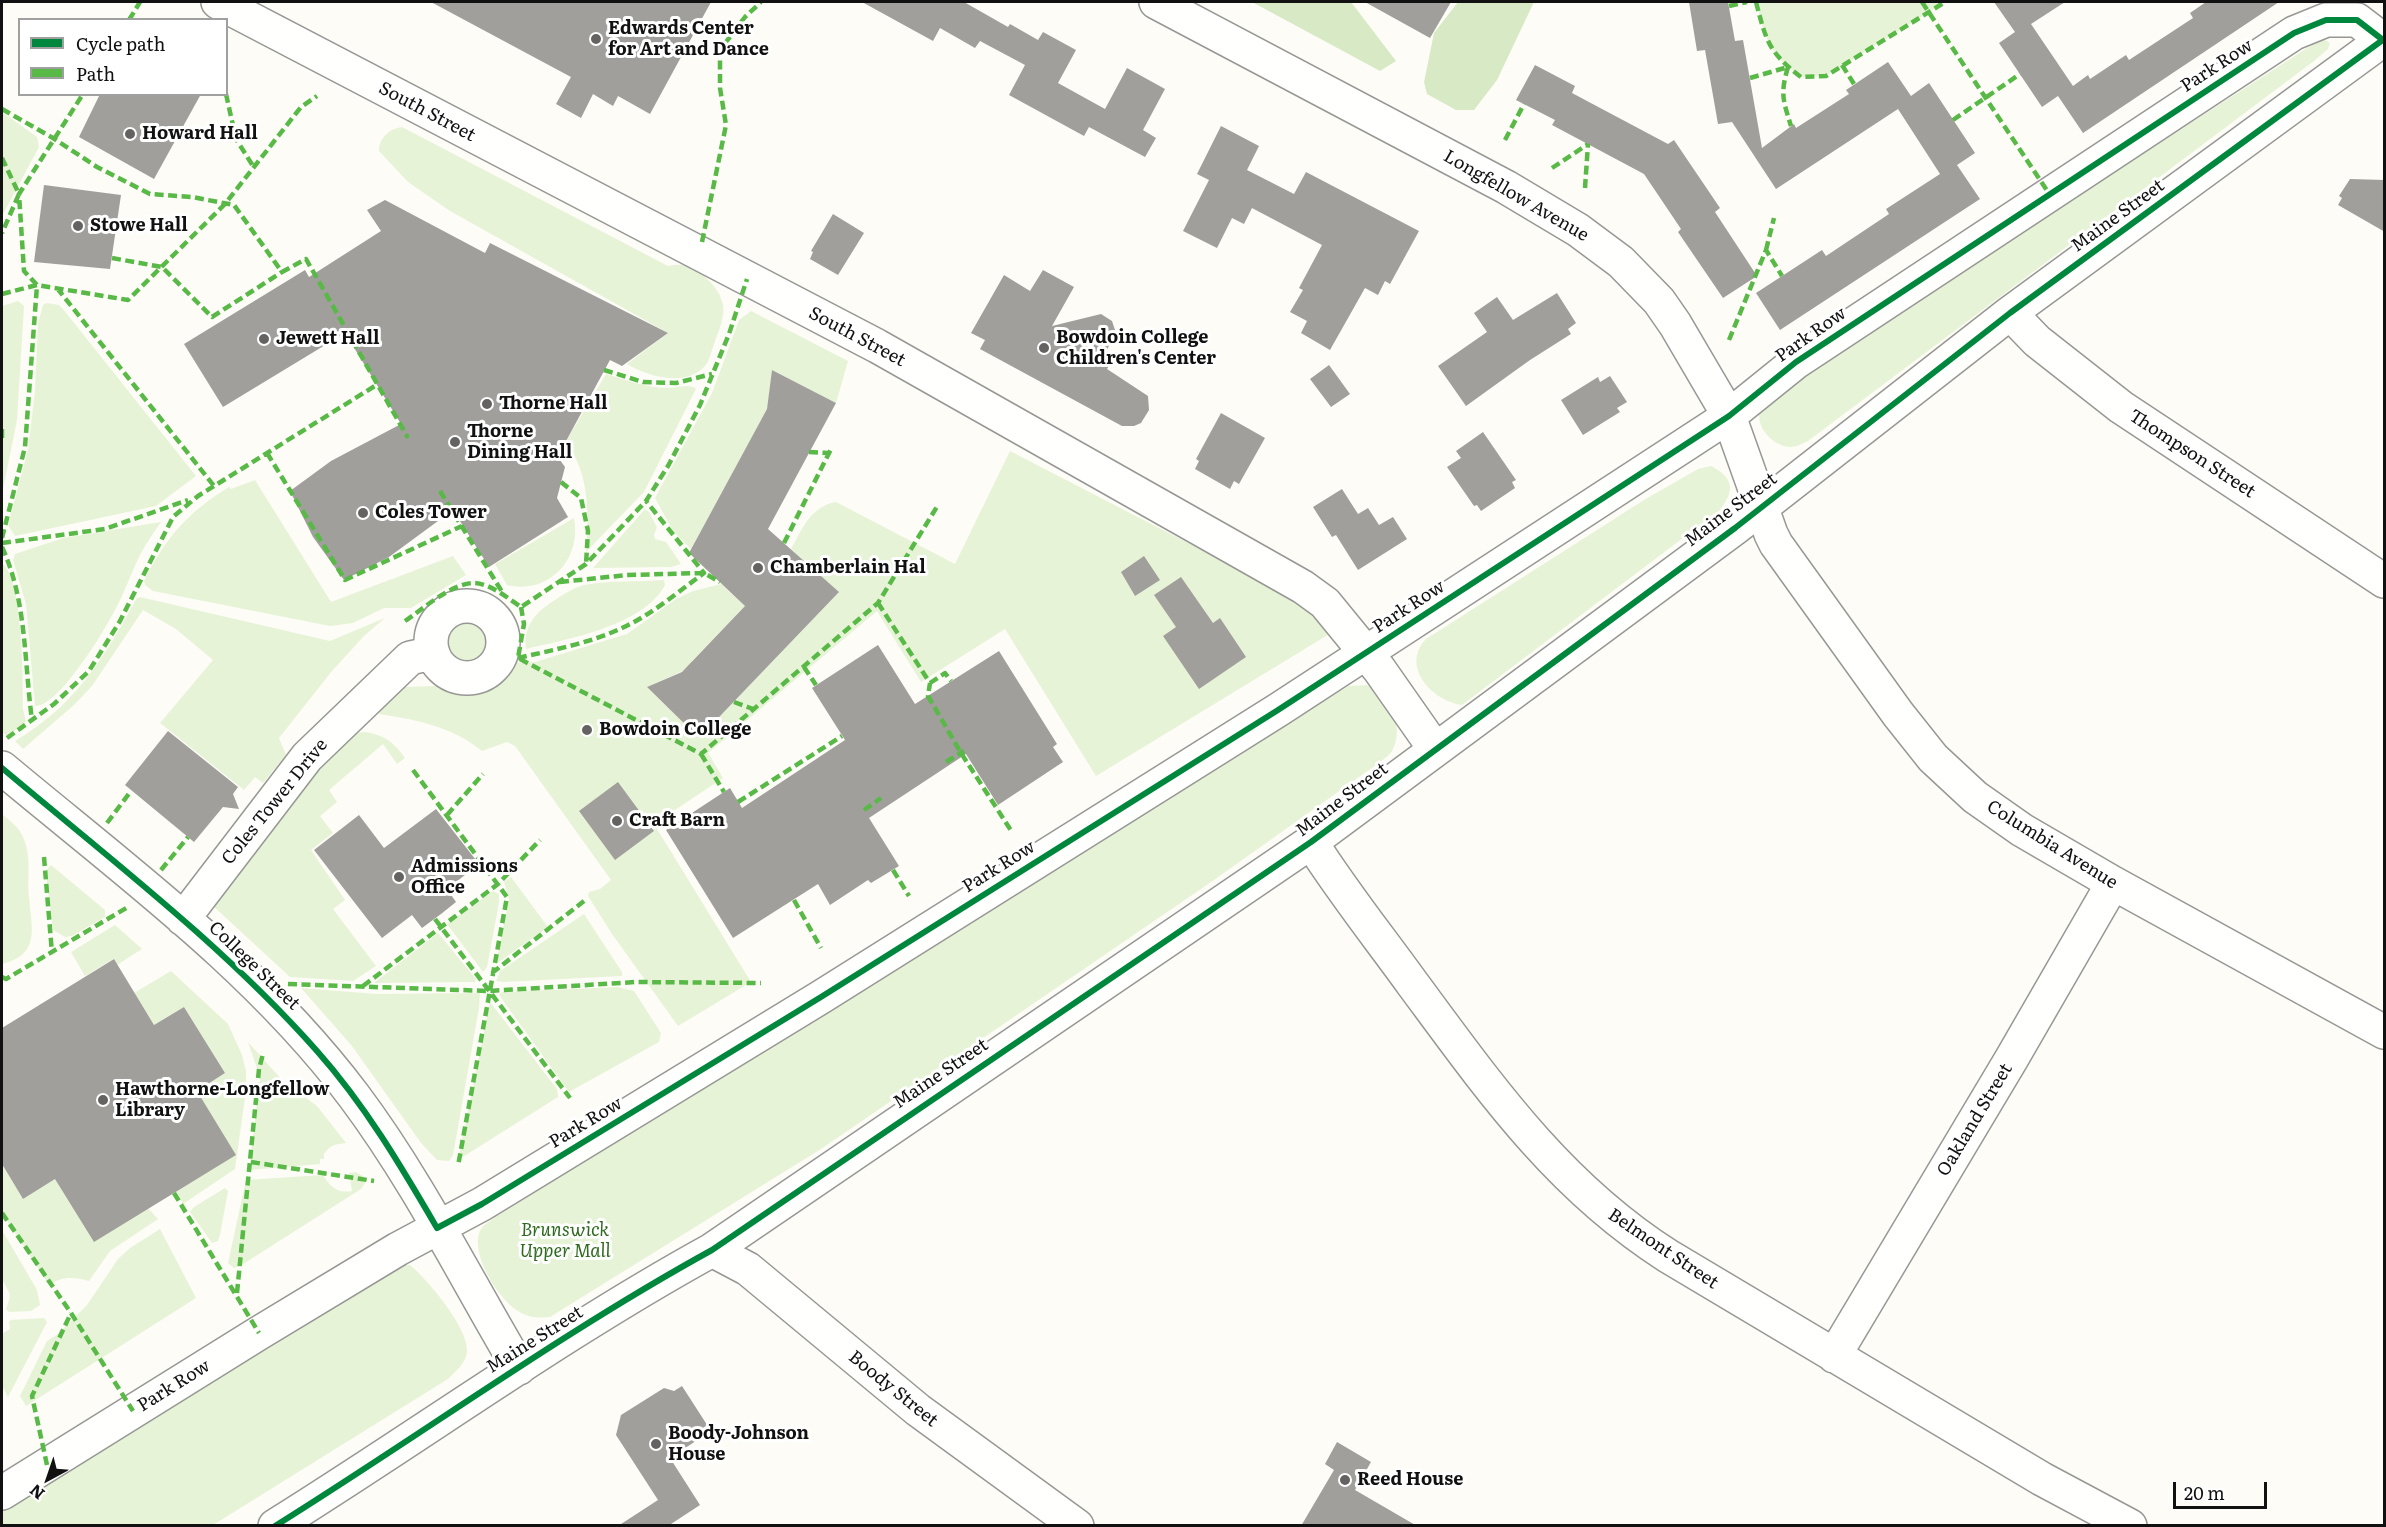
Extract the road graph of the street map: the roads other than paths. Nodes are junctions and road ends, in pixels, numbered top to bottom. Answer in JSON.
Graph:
{"nodes":[{"id":1,"x":218,"y":2,"type":"edge"},
{"id":2,"x":1156,"y":2,"type":"edge"},
{"id":3,"x":2384,"y":40,"type":"edge"},
{"id":4,"x":2010,"y":313,"type":"junction"},
{"id":5,"x":1729,"y":416,"type":"junction"},
{"id":6,"x":1762,"y":507,"type":"junction"},
{"id":7,"x":2385,"y":581,"type":"edge"},
{"id":8,"x":433,"y":653,"type":"dead end"},
{"id":9,"x":1366,"y":653,"type":"junction"},
{"id":10,"x":1435,"y":749,"type":"junction"},
{"id":11,"x":2,"y":768,"type":"edge"},
{"id":12,"x":1311,"y":842,"type":"junction"},
{"id":13,"x":2113,"y":883,"type":"junction"},
{"id":14,"x":183,"y":919,"type":"junction"},
{"id":15,"x":2385,"y":1032,"type":"edge"},
{"id":16,"x":437,"y":1228,"type":"junction"},
{"id":17,"x":712,"y":1250,"type":"junction"},
{"id":18,"x":1834,"y":1356,"type":"junction"},
{"id":19,"x":519,"y":1368,"type":"junction"},
{"id":20,"x":2,"y":1493,"type":"edge"},
{"id":21,"x":275,"y":1526,"type":"edge"},
{"id":22,"x":1077,"y":1526,"type":"edge"},
{"id":23,"x":2130,"y":1526,"type":"edge"}],
"edges":[{"from":1,"to":9,"type":"street","name":"South Street"},
{"from":2,"to":5,"type":"street","name":"Longfellow Avenue"},
{"from":3,"to":4,"type":"street","name":"Maine Street"},
{"from":3,"to":5,"type":"street","name":"Park Row"},
{"from":4,"to":6,"type":"street","name":"Maine Street"},
{"from":4,"to":7,"type":"street","name":"Thompson Street"},
{"from":5,"to":6,"type":"street","name":"Longfellow Avenue"},
{"from":5,"to":9,"type":"street","name":"Park Row"},
{"from":6,"to":10,"type":"street","name":"Maine Street"},
{"from":6,"to":13,"type":"street","name":"Columbia Avenue"},
{"from":8,"to":14,"type":"street","name":"Coles Tower Drive"},
{"from":9,"to":10,"type":"street","name":"South Street"},
{"from":9,"to":16,"type":"street","name":"Park Row"},
{"from":10,"to":12,"type":"street","name":"Maine Street"},
{"from":11,"to":14,"type":"street","name":"College Street"},
{"from":12,"to":17,"type":"street","name":"Maine Street"},
{"from":12,"to":18,"type":"street","name":"Belmont Street"},
{"from":13,"to":15,"type":"street","name":"Columbia Avenue"},
{"from":13,"to":18,"type":"street","name":"Oakland Street"},
{"from":14,"to":16,"type":"street","name":"College Street"},
{"from":16,"to":19,"type":"street","name":"College Street"},
{"from":16,"to":20,"type":"street","name":"Park Row"},
{"from":17,"to":19,"type":"street","name":"Maine Street"},
{"from":17,"to":22,"type":"street","name":"Boody Street"},
{"from":18,"to":23,"type":"street","name":"Belmont Street"},
{"from":19,"to":21,"type":"street","name":"Maine Street"}]}
